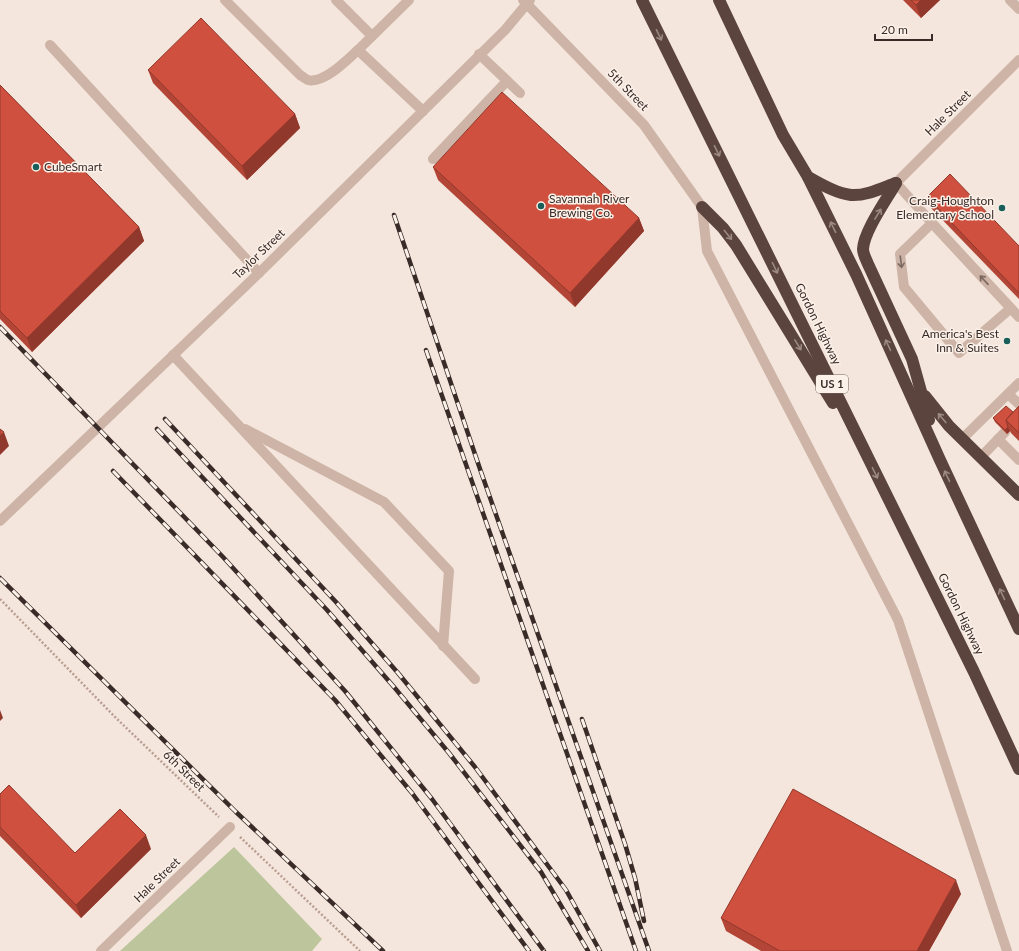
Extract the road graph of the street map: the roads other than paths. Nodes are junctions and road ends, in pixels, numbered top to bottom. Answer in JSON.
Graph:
{"nodes":[{"id":1,"x":225,"y":0,"type":"edge"},
{"id":2,"x":336,"y":0,"type":"edge"},
{"id":3,"x":408,"y":0,"type":"edge"},
{"id":4,"x":719,"y":0,"type":"edge"},
{"id":5,"x":1010,"y":0,"type":"edge"},
{"id":6,"x":527,"y":1,"type":"edge"},
{"id":7,"x":642,"y":1,"type":"edge"},
{"id":8,"x":1019,"y":9,"type":"edge"},
{"id":9,"x":372,"y":36,"type":"junction"},
{"id":10,"x":50,"y":45,"type":"dead end"},
{"id":11,"x":358,"y":50,"type":"junction"},
{"id":12,"x":480,"y":54,"type":"junction"},
{"id":13,"x":1019,"y":60,"type":"edge"},
{"id":14,"x":507,"y":81,"type":"junction"},
{"id":15,"x":520,"y":93,"type":"dead end"},
{"id":16,"x":423,"y":111,"type":"junction"},
{"id":17,"x":433,"y":159,"type":"dead end"},
{"id":18,"x":808,"y":177,"type":"junction"},
{"id":19,"x":896,"y":184,"type":"junction"},
{"id":20,"x":702,"y":207,"type":"junction"},
{"id":21,"x":932,"y":223,"type":"junction"},
{"id":22,"x":259,"y":273,"type":"junction"},
{"id":23,"x":1011,"y":308,"type":"junction"},
{"id":24,"x":1019,"y":316,"type":"edge"},
{"id":25,"x":173,"y":355,"type":"junction"},
{"id":26,"x":898,"y":365,"type":"junction"},
{"id":27,"x":1019,"y":383,"type":"edge"},
{"id":28,"x":922,"y":392,"type":"junction"},
{"id":29,"x":1008,"y":394,"type":"junction"},
{"id":30,"x":1019,"y":404,"type":"edge"},
{"id":31,"x":238,"y":426,"type":"junction"},
{"id":32,"x":962,"y":439,"type":"junction"},
{"id":33,"x":867,"y":456,"type":"junction"},
{"id":34,"x":980,"y":457,"type":"junction"},
{"id":35,"x":940,"y":460,"type":"junction"},
{"id":36,"x":1019,"y":460,"type":"edge"},
{"id":37,"x":1019,"y":495,"type":"edge"},
{"id":38,"x":0,"y":521,"type":"edge"},
{"id":39,"x":1019,"y":629,"type":"edge"},
{"id":40,"x":443,"y":646,"type":"junction"},
{"id":41,"x":475,"y":679,"type":"dead end"},
{"id":42,"x":1019,"y":769,"type":"edge"},
{"id":43,"x":230,"y":827,"type":"road end"},
{"id":44,"x":101,"y":951,"type":"edge"},
{"id":45,"x":1007,"y":951,"type":"edge"}],
"edges":[{"from":1,"to":11,"type":"street"},
{"from":2,"to":9,"type":"street"},
{"from":3,"to":9,"type":"street"},
{"from":4,"to":18,"type":"highway"},
{"from":5,"to":8,"type":"street"},
{"from":6,"to":12,"type":"street","name":"Taylor Street"},
{"from":6,"to":20,"type":"street","name":"5th Street"},
{"from":7,"to":33,"type":"highway","name":"Gordon Highway","number":"US 1","one_way":true},
{"from":9,"to":11,"type":"street"},
{"from":10,"to":22,"type":"street"},
{"from":11,"to":16,"type":"street"},
{"from":12,"to":14,"type":"street"},
{"from":12,"to":16,"type":"street","name":"Taylor Street"},
{"from":13,"to":19,"type":"street","name":"Hale Street"},
{"from":14,"to":15,"type":"street"},
{"from":14,"to":17,"type":"street"},
{"from":16,"to":22,"type":"street","name":"Taylor Street"},
{"from":18,"to":19,"type":"highway"},
{"from":26,"to":18,"type":"highway","one_way":true},
{"from":19,"to":21,"type":"street"},
{"from":28,"to":19,"type":"highway","one_way":true},
{"from":20,"to":33,"type":"highway","one_way":true},
{"from":20,"to":45,"type":"street"},
{"from":23,"to":21,"type":"street","one_way":true},
{"from":21,"to":23,"type":"street","one_way":true},
{"from":22,"to":25,"type":"street","name":"Taylor Street"},
{"from":23,"to":24,"type":"street"},
{"from":25,"to":31,"type":"street"},
{"from":25,"to":38,"type":"street","name":"Taylor Street"},
{"from":26,"to":28,"type":"highway"},
{"from":26,"to":35,"type":"highway"},
{"from":27,"to":29,"type":"street"},
{"from":32,"to":28,"type":"highway","one_way":true},
{"from":28,"to":35,"type":"highway"},
{"from":29,"to":30,"type":"street"},
{"from":29,"to":32,"type":"street"},
{"from":31,"to":40,"type":"street"},
{"from":31,"to":40,"type":"street"},
{"from":32,"to":34,"type":"highway"},
{"from":33,"to":42,"type":"highway","name":"Gordon Highway","number":"US 1","one_way":true},
{"from":34,"to":36,"type":"street"},
{"from":34,"to":37,"type":"highway"},
{"from":39,"to":35,"type":"highway","one_way":true},
{"from":40,"to":41,"type":"street"},
{"from":43,"to":44,"type":"street","name":"Hale Street"}]}
